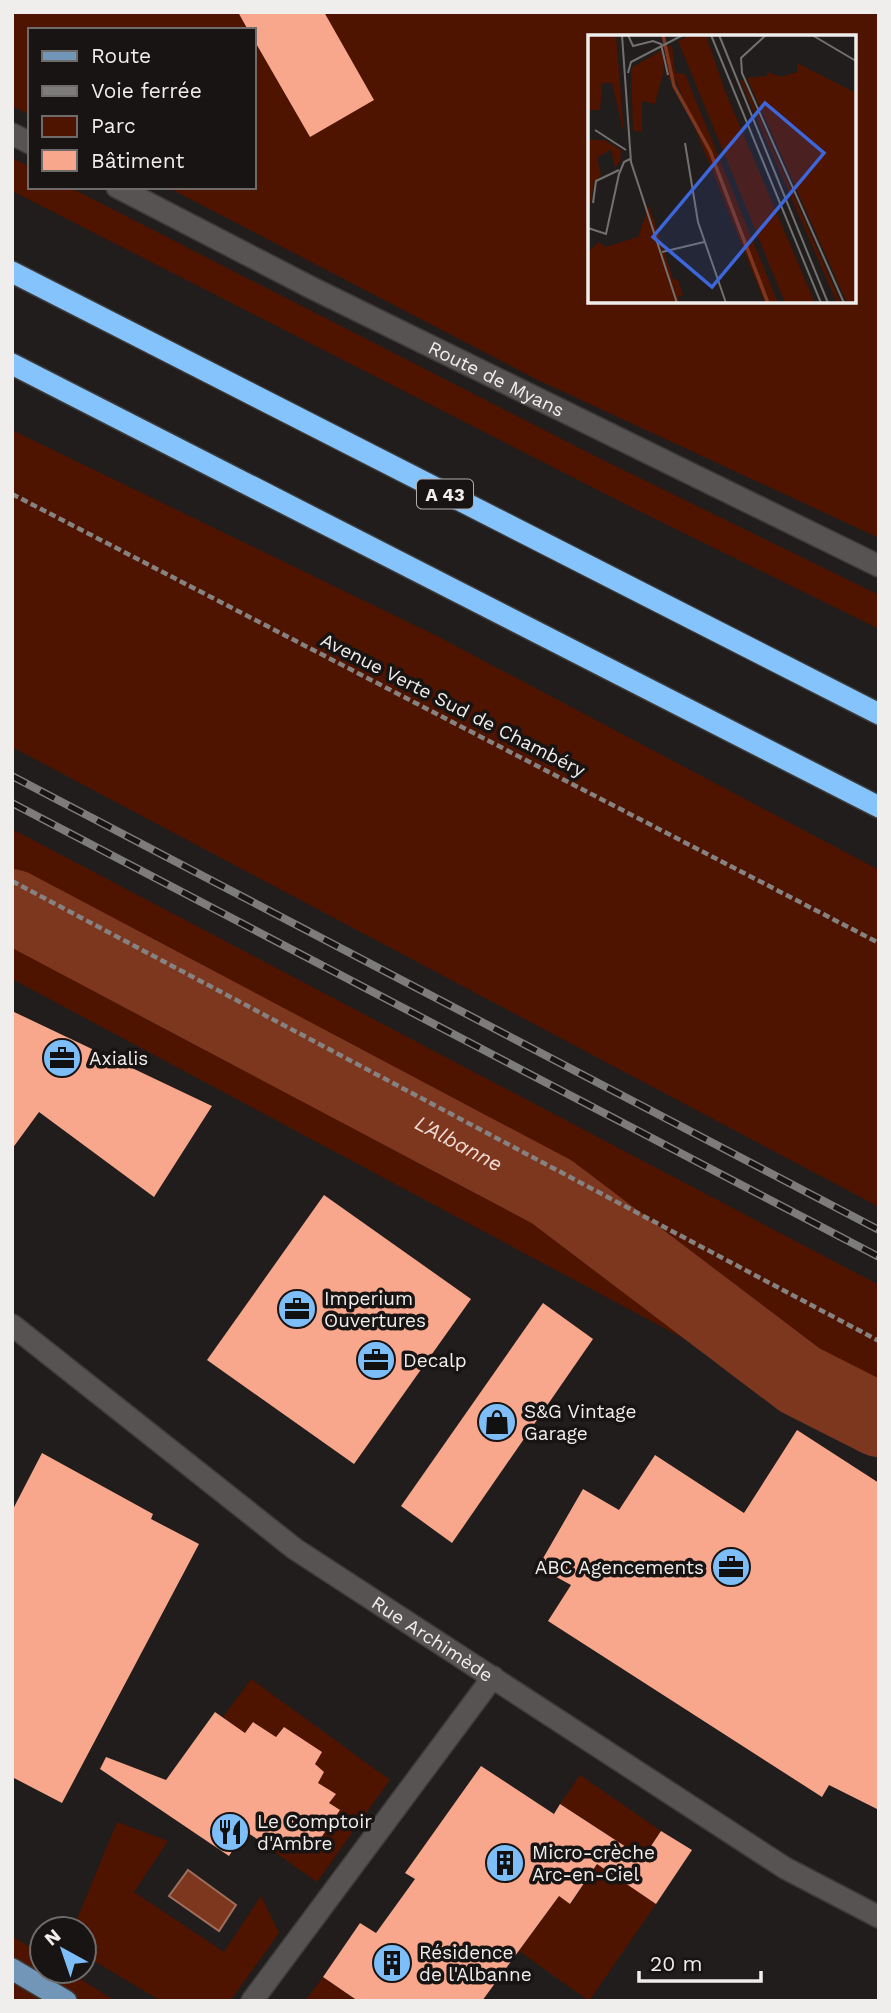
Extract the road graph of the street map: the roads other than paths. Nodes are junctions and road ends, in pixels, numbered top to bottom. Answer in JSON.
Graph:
{"nodes":[{"id":1,"x":12,"y":134,"type":"edge"},
{"id":2,"x":28,"y":141,"type":"edge"},
{"id":3,"x":121,"y":189,"type":"edge"},
{"id":4,"x":12,"y":272,"type":"edge"},
{"id":5,"x":12,"y":364,"type":"edge"},
{"id":6,"x":879,"y":566,"type":"edge"},
{"id":7,"x":879,"y":714,"type":"edge"},
{"id":8,"x":879,"y":807,"type":"edge"},
{"id":9,"x":12,"y":1325,"type":"edge"},
{"id":10,"x":493,"y":1677,"type":"junction"},
{"id":11,"x":879,"y":1917,"type":"edge"},
{"id":12,"x":12,"y":1969,"type":"edge"},
{"id":13,"x":66,"y":2001,"type":"edge"},
{"id":14,"x":252,"y":2001,"type":"edge"}],
"edges":[{"from":1,"to":2,"type":"street"},
{"from":3,"to":6,"type":"street","name":"Route de Myans"},
{"from":4,"to":7,"type":"highway","number":"A 43"},
{"from":5,"to":8,"type":"highway"},
{"from":9,"to":10,"type":"street","name":"Rue Archimède"},
{"from":10,"to":11,"type":"street","name":"Rue Archimède"},
{"from":10,"to":14,"type":"street"},
{"from":12,"to":13,"type":"main road"}]}
